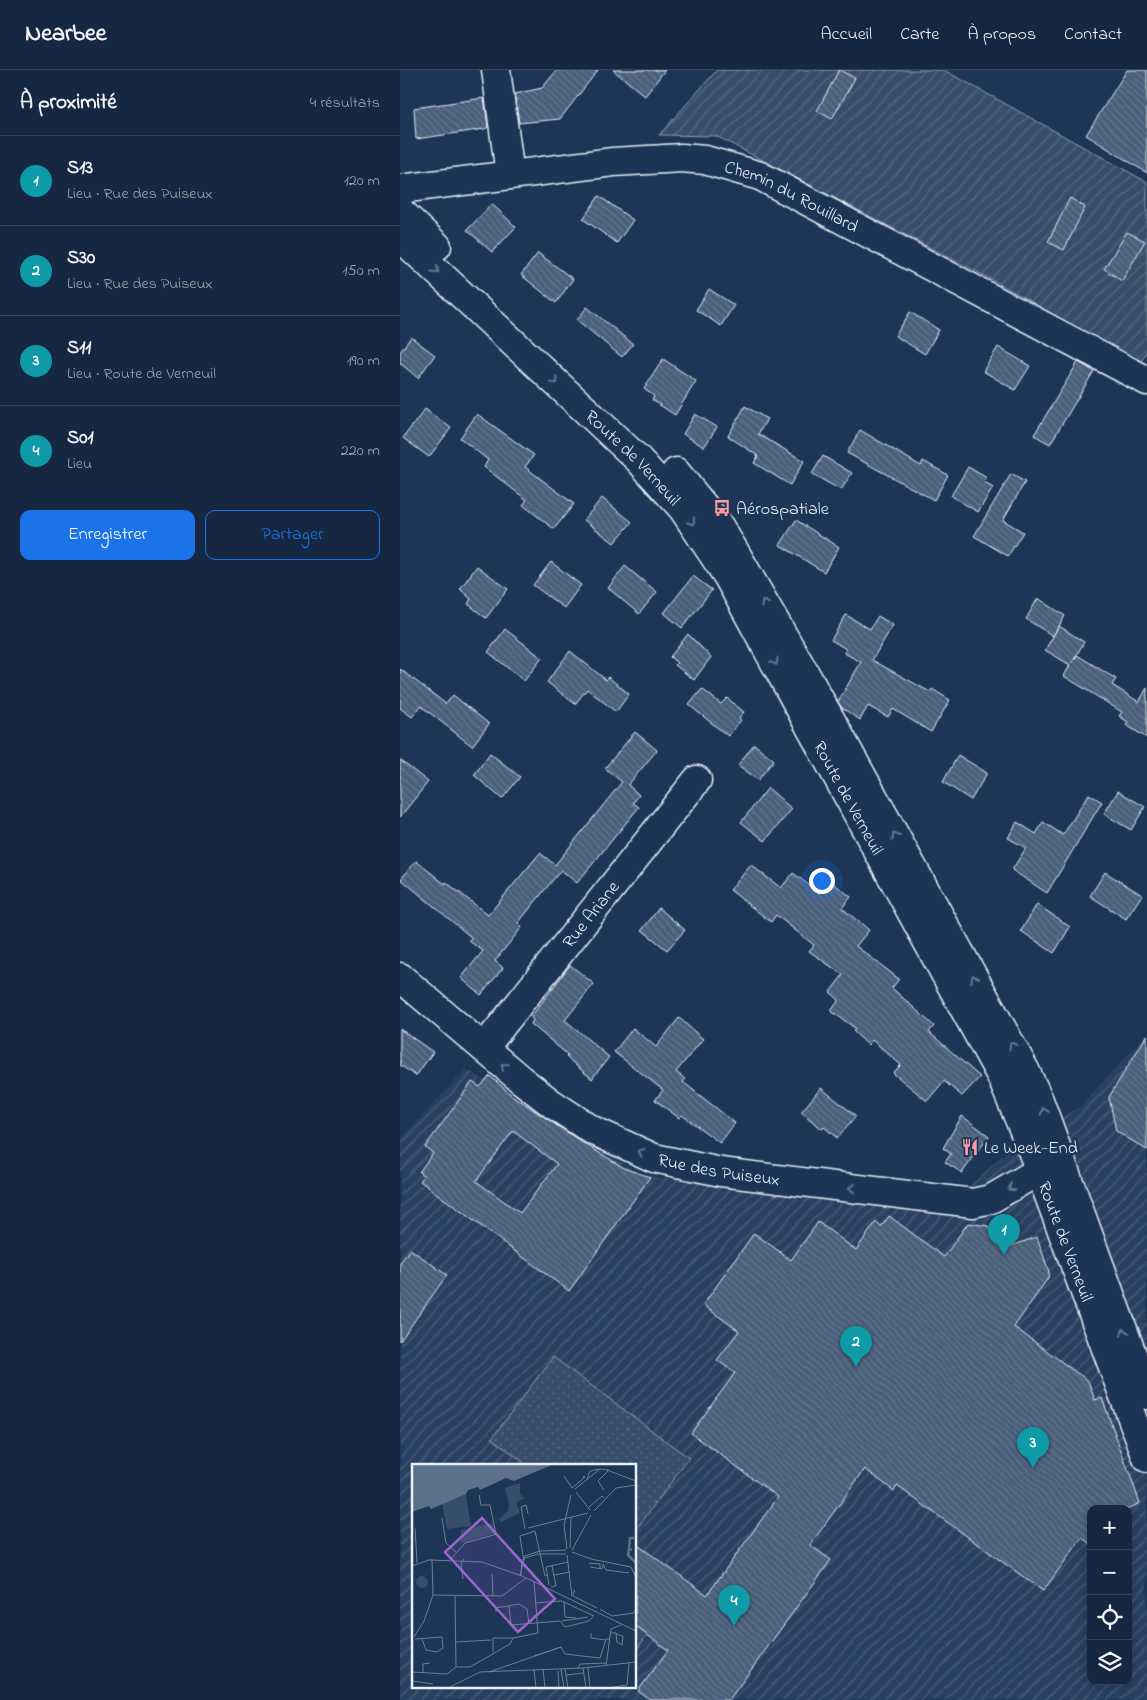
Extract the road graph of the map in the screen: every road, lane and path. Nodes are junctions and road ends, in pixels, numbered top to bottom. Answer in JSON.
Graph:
{"nodes":[{"id":1,"x":496,"y":70,"type":"edge"},
{"id":2,"x":510,"y":175,"type":"junction"},
{"id":3,"x":400,"y":189,"type":"edge"},
{"id":4,"x":400,"y":211,"type":"edge"},
{"id":5,"x":400,"y":237,"type":"edge"},
{"id":6,"x":1147,"y":381,"type":"edge"},
{"id":7,"x":697,"y":780,"type":"dead end"},
{"id":8,"x":400,"y":977,"type":"edge"},
{"id":9,"x":484,"y":1048,"type":"junction"},
{"id":10,"x":1040,"y":1171,"type":"junction"},
{"id":11,"x":1078,"y":1202,"type":"junction"},
{"id":12,"x":1147,"y":1395,"type":"edge"},
{"id":13,"x":1147,"y":1458,"type":"edge"}],
"edges":[{"from":1,"to":2,"type":"main road"},
{"from":2,"to":3,"type":"main road","name":"Chemin du Rouillard"},
{"from":2,"to":6,"type":"main road","name":"Chemin du Rouillard"},
{"from":11,"to":4,"type":"main road","name":"Route de Verneuil","one_way":true},
{"from":5,"to":10,"type":"main road","name":"Route de Verneuil","one_way":true},
{"from":7,"to":9,"type":"main road","name":"Rue Ariane"},
{"from":8,"to":9,"type":"main road","name":"Rue des Puiseux"},
{"from":10,"to":9,"type":"main road","name":"Rue des Puiseux","one_way":true},
{"from":10,"to":11,"type":"main road"},
{"from":10,"to":13,"type":"main road","name":"Route de Verneuil"},
{"from":12,"to":11,"type":"main road","name":"Route de Verneuil","one_way":true}]}
